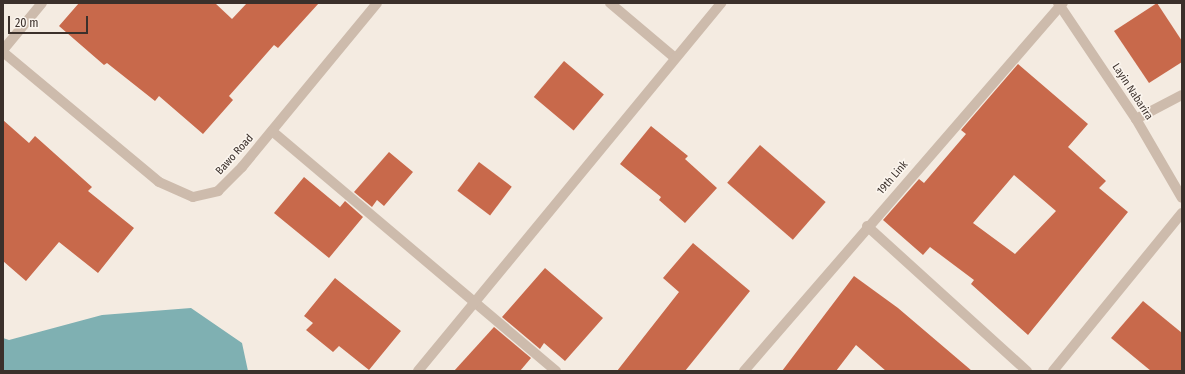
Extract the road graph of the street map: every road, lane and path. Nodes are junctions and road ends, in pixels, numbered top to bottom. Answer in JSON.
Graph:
{"nodes":[{"id":1,"x":42,"y":3,"type":"edge"},
{"id":2,"x":377,"y":3,"type":"edge"},
{"id":3,"x":610,"y":3,"type":"edge"},
{"id":4,"x":721,"y":3,"type":"edge"},
{"id":5,"x":1060,"y":4,"type":"edge"},
{"id":6,"x":3,"y":51,"type":"edge"},
{"id":7,"x":675,"y":58,"type":"junction"},
{"id":8,"x":1182,"y":95,"type":"edge"},
{"id":9,"x":1136,"y":119,"type":"junction"},
{"id":10,"x":272,"y":131,"type":"junction"},
{"id":11,"x":1182,"y":198,"type":"edge"},
{"id":12,"x":1182,"y":213,"type":"edge"},
{"id":13,"x":867,"y":226,"type":"junction"},
{"id":14,"x":474,"y":303,"type":"junction"},
{"id":15,"x":418,"y":371,"type":"edge"},
{"id":16,"x":556,"y":371,"type":"edge"},
{"id":17,"x":744,"y":371,"type":"edge"},
{"id":18,"x":1027,"y":371,"type":"edge"},
{"id":19,"x":1053,"y":371,"type":"edge"}],
"edges":[{"from":1,"to":6,"type":"street"},
{"from":2,"to":10,"type":"street","name":"Bawo Road"},
{"from":3,"to":7,"type":"street"},
{"from":4,"to":7,"type":"street"},
{"from":5,"to":9,"type":"street","name":"Layin Nabarira"},
{"from":5,"to":13,"type":"street","name":"19th Link"},
{"from":6,"to":10,"type":"street","name":"Bawo Road"},
{"from":7,"to":14,"type":"street"},
{"from":8,"to":9,"type":"street"},
{"from":9,"to":11,"type":"street","name":"Layin Nabarira"},
{"from":10,"to":14,"type":"street"},
{"from":12,"to":19,"type":"street"},
{"from":13,"to":17,"type":"street","name":"19th Link"},
{"from":13,"to":18,"type":"street"},
{"from":14,"to":15,"type":"street"},
{"from":14,"to":16,"type":"street"}]}
